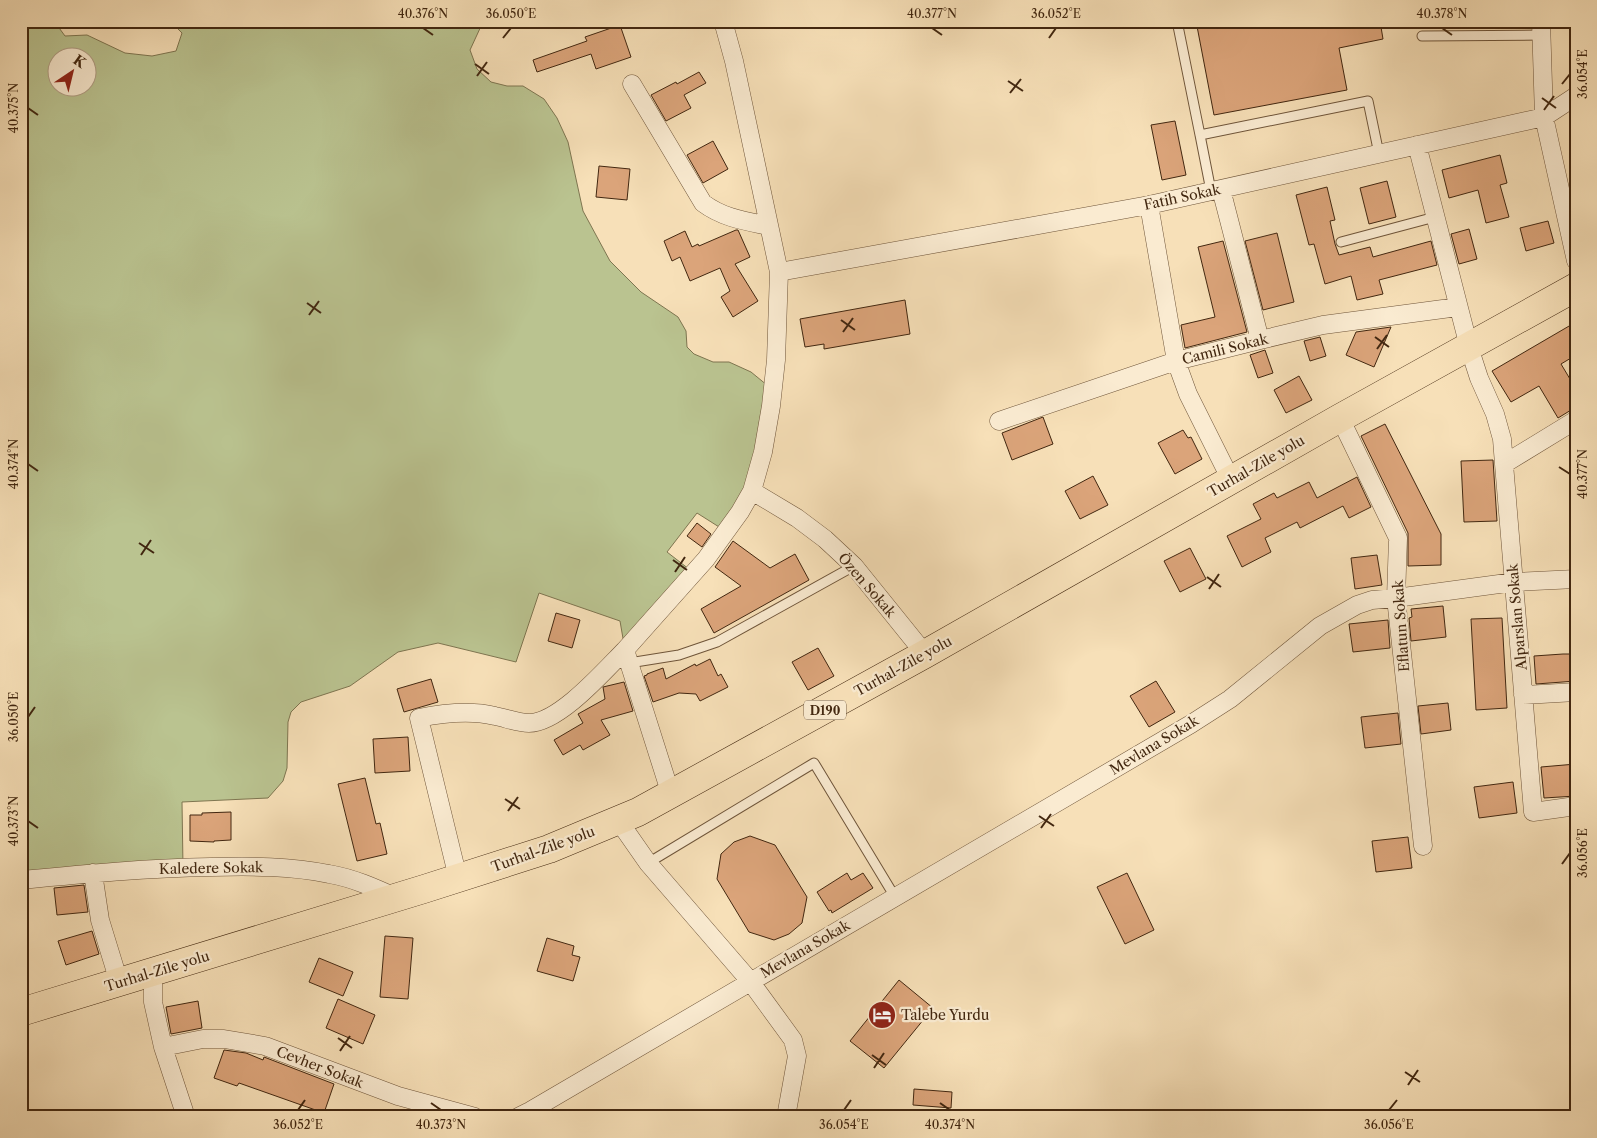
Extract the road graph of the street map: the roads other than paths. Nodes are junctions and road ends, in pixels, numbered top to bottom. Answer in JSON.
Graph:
{"nodes":[{"id":1,"x":723,"y":21,"type":"edge"},
{"id":2,"x":1177,"y":21,"type":"edge"},
{"id":3,"x":1541,"y":28,"type":"edge"},
{"id":4,"x":1422,"y":36,"type":"dead end"},
{"id":5,"x":632,"y":84,"type":"dead end"},
{"id":6,"x":1576,"y":96,"type":"edge"},
{"id":7,"x":1544,"y":117,"type":"junction"},
{"id":8,"x":1200,"y":135,"type":"junction"},
{"id":9,"x":1417,"y":145,"type":"junction"},
{"id":10,"x":1379,"y":154,"type":"junction"},
{"id":11,"x":1216,"y":190,"type":"junction"},
{"id":12,"x":1150,"y":205,"type":"junction"},
{"id":13,"x":1435,"y":217,"type":"junction"},
{"id":14,"x":769,"y":226,"type":"junction"},
{"id":15,"x":1341,"y":242,"type":"dead end"},
{"id":16,"x":1576,"y":261,"type":"edge"},
{"id":17,"x":779,"y":272,"type":"junction"},
{"id":18,"x":1576,"y":287,"type":"edge"},
{"id":19,"x":1458,"y":308,"type":"junction"},
{"id":20,"x":1260,"y":340,"type":"junction"},
{"id":21,"x":1469,"y":347,"type":"junction"},
{"id":22,"x":1176,"y":361,"type":"junction"},
{"id":23,"x":1340,"y":418,"type":"junction"},
{"id":24,"x":1576,"y":420,"type":"edge"},
{"id":25,"x":999,"y":421,"type":"dead end"},
{"id":26,"x":1504,"y":464,"type":"junction"},
{"id":27,"x":1231,"y":480,"type":"junction"},
{"id":28,"x":752,"y":491,"type":"junction"},
{"id":29,"x":854,"y":566,"type":"junction"},
{"id":30,"x":1576,"y":579,"type":"edge"},
{"id":31,"x":1514,"y":582,"type":"junction"},
{"id":32,"x":1396,"y":598,"type":"junction"},
{"id":33,"x":926,"y":654,"type":"junction"},
{"id":34,"x":627,"y":657,"type":"junction"},
{"id":35,"x":1576,"y":692,"type":"edge"},
{"id":36,"x":1523,"y":695,"type":"junction"},
{"id":37,"x":671,"y":795,"type":"junction"},
{"id":38,"x":1576,"y":806,"type":"edge"},
{"id":39,"x":618,"y":820,"type":"junction"},
{"id":40,"x":1423,"y":846,"type":"dead end"},
{"id":41,"x":648,"y":863,"type":"junction"},
{"id":42,"x":93,"y":873,"type":"junction"},
{"id":43,"x":458,"y":878,"type":"junction"},
{"id":44,"x":21,"y":880,"type":"edge"},
{"id":45,"x":895,"y":897,"type":"junction"},
{"id":46,"x":397,"y":898,"type":"junction"},
{"id":47,"x":153,"y":972,"type":"junction"},
{"id":48,"x":750,"y":981,"type":"junction"},
{"id":49,"x":119,"y":982,"type":"junction"},
{"id":50,"x":21,"y":1012,"type":"edge"},
{"id":51,"x":163,"y":1046,"type":"junction"},
{"id":52,"x":186,"y":1117,"type":"edge"},
{"id":53,"x":475,"y":1117,"type":"edge"},
{"id":54,"x":518,"y":1117,"type":"edge"},
{"id":55,"x":786,"y":1117,"type":"edge"}],
"edges":[{"from":1,"to":14,"type":"street"},
{"from":2,"to":8,"type":"lane"},
{"from":3,"to":4,"type":"lane"},
{"from":3,"to":7,"type":"street"},
{"from":5,"to":14,"type":"street"},
{"from":6,"to":7,"type":"street","name":"Fatih Sokak"},
{"from":7,"to":9,"type":"street","name":"Fatih Sokak"},
{"from":7,"to":16,"type":"street"},
{"from":8,"to":10,"type":"lane"},
{"from":8,"to":11,"type":"lane"},
{"from":9,"to":10,"type":"street","name":"Fatih Sokak"},
{"from":9,"to":13,"type":"street","name":"Alparslan Sokak"},
{"from":10,"to":11,"type":"street","name":"Fatih Sokak"},
{"from":11,"to":12,"type":"street","name":"Fatih Sokak"},
{"from":11,"to":20,"type":"street"},
{"from":12,"to":17,"type":"street","name":"Fatih Sokak"},
{"from":12,"to":22,"type":"street"},
{"from":13,"to":15,"type":"lane"},
{"from":13,"to":19,"type":"street","name":"Alparslan Sokak"},
{"from":14,"to":17,"type":"street"},
{"from":17,"to":28,"type":"street"},
{"from":18,"to":21,"type":"main road","name":"Turhal-Zile yolu","number":"D190"},
{"from":19,"to":20,"type":"street","name":"Camili Sokak"},
{"from":19,"to":21,"type":"street","name":"Alparslan Sokak"},
{"from":20,"to":22,"type":"street","name":"Camili Sokak"},
{"from":21,"to":23,"type":"main road","name":"Turhal-Zile yolu","number":"D190"},
{"from":21,"to":26,"type":"street","name":"Alparslan Sokak"},
{"from":22,"to":25,"type":"street","name":"Camili Sokak"},
{"from":22,"to":27,"type":"street"},
{"from":23,"to":27,"type":"main road","name":"Turhal-Zile yolu","number":"D190"},
{"from":23,"to":32,"type":"street","name":"Eflatun Sokak"},
{"from":24,"to":26,"type":"street"},
{"from":26,"to":31,"type":"street","name":"Alparslan Sokak"},
{"from":27,"to":33,"type":"main road","name":"Turhal-Zile yolu","number":"D190"},
{"from":28,"to":29,"type":"street","name":"Özen Sokak"},
{"from":28,"to":34,"type":"street"},
{"from":29,"to":33,"type":"street","name":"Özen Sokak"},
{"from":29,"to":34,"type":"lane"},
{"from":30,"to":31,"type":"street","name":"Mevlana Sokak"},
{"from":31,"to":32,"type":"street","name":"Mevlana Sokak"},
{"from":31,"to":36,"type":"street","name":"Alparslan Sokak"},
{"from":32,"to":40,"type":"street","name":"Eflatun Sokak"},
{"from":32,"to":45,"type":"street","name":"Mevlana Sokak"},
{"from":33,"to":37,"type":"main road","name":"Turhal-Zile yolu","number":"D190"},
{"from":34,"to":37,"type":"street"},
{"from":34,"to":43,"type":"street"},
{"from":35,"to":36,"type":"street"},
{"from":36,"to":38,"type":"street","name":"Alparslan Sokak"},
{"from":37,"to":39,"type":"main road","name":"Turhal-Zile yolu","number":"D190"},
{"from":39,"to":41,"type":"street"},
{"from":39,"to":43,"type":"main road","name":"Turhal-Zile yolu","number":"D190"},
{"from":41,"to":45,"type":"lane"},
{"from":41,"to":48,"type":"street"},
{"from":42,"to":44,"type":"street","name":"Kaledere Sokak"},
{"from":42,"to":46,"type":"street","name":"Kaledere Sokak"},
{"from":42,"to":49,"type":"street"},
{"from":43,"to":46,"type":"main road","name":"Turhal-Zile yolu","number":"D190"},
{"from":45,"to":48,"type":"street","name":"Mevlana Sokak"},
{"from":46,"to":47,"type":"main road","name":"Turhal-Zile yolu","number":"D190"},
{"from":47,"to":49,"type":"main road","name":"Turhal-Zile yolu","number":"D190"},
{"from":47,"to":51,"type":"street"},
{"from":48,"to":54,"type":"street"},
{"from":48,"to":55,"type":"street"},
{"from":49,"to":50,"type":"main road","name":"Turhal-Zile yolu","number":"D190"},
{"from":51,"to":52,"type":"street"},
{"from":51,"to":53,"type":"street","name":"Cevher Sokak"}]}
